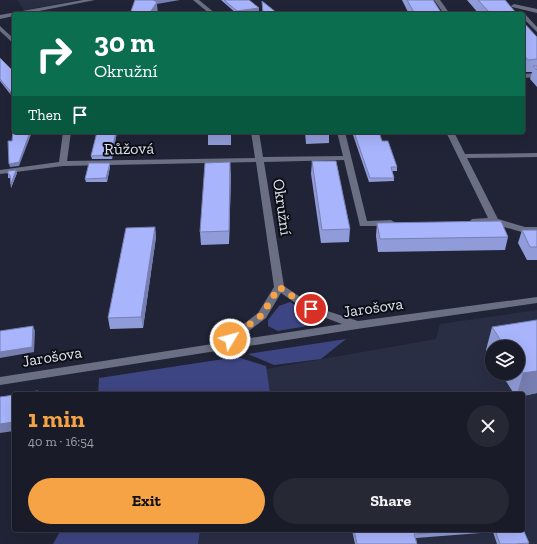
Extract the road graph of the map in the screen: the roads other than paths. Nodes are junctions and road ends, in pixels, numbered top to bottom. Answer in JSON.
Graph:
{"nodes":[{"id":1,"x":92,"y":0,"type":"edge"},
{"id":2,"x":196,"y":0,"type":"edge"},
{"id":3,"x":437,"y":0,"type":"edge"},
{"id":4,"x":523,"y":0,"type":"edge"},
{"id":5,"x":514,"y":6,"type":"junction"},
{"id":6,"x":537,"y":11,"type":"edge"},
{"id":7,"x":26,"y":12,"type":"edge"},
{"id":8,"x":211,"y":12,"type":"edge"},
{"id":9,"x":446,"y":12,"type":"edge"},
{"id":10,"x":519,"y":12,"type":"edge"},
{"id":11,"x":12,"y":15,"type":"edge"},
{"id":12,"x":0,"y":17,"type":"edge"},
{"id":13,"x":525,"y":18,"type":"edge"},
{"id":14,"x":0,"y":28,"type":"edge"},
{"id":15,"x":537,"y":30,"type":"edge"},
{"id":16,"x":12,"y":40,"type":"edge"},
{"id":17,"x":537,"y":75,"type":"edge"},
{"id":18,"x":525,"y":76,"type":"edge"},
{"id":19,"x":67,"y":134,"type":"edge"},
{"id":20,"x":255,"y":134,"type":"edge"},
{"id":21,"x":341,"y":134,"type":"edge"},
{"id":22,"x":451,"y":134,"type":"edge"},
{"id":23,"x":537,"y":155,"type":"edge"},
{"id":24,"x":463,"y":156,"type":"junction"},
{"id":25,"x":347,"y":158,"type":"junction"},
{"id":26,"x":260,"y":159,"type":"junction"},
{"id":27,"x":63,"y":164,"type":"junction"},
{"id":28,"x":0,"y":172,"type":"edge"},
{"id":29,"x":494,"y":221,"type":"junction"},
{"id":30,"x":463,"y":222,"type":"edge"},
{"id":31,"x":401,"y":223,"type":"edge"},
{"id":32,"x":537,"y":230,"type":"edge"},
{"id":33,"x":279,"y":287,"type":"junction"},
{"id":34,"x":537,"y":300,"type":"edge"},
{"id":35,"x":357,"y":325,"type":"junction"},
{"id":36,"x":220,"y":347,"type":"junction"},
{"id":37,"x":0,"y":381,"type":"edge"}],
"edges":[{"from":1,"to":7,"type":"street"},
{"from":2,"to":8,"type":"street"},
{"from":3,"to":9,"type":"street"},
{"from":4,"to":5,"type":"street"},
{"from":5,"to":6,"type":"street"},
{"from":5,"to":10,"type":"street"},
{"from":11,"to":12,"type":"street"},
{"from":13,"to":15,"type":"street"},
{"from":14,"to":16,"type":"street"},
{"from":17,"to":18,"type":"street"},
{"from":19,"to":27,"type":"street"},
{"from":20,"to":26,"type":"street","name":"Okružní"},
{"from":21,"to":25,"type":"street"},
{"from":22,"to":24,"type":"street"},
{"from":23,"to":24,"type":"street"},
{"from":24,"to":29,"type":"street"},
{"from":25,"to":26,"type":"street","name":"Růžová"},
{"from":25,"to":31,"type":"street"},
{"from":26,"to":27,"type":"street","name":"Růžová"},
{"from":26,"to":33,"type":"street","name":"Okružní"},
{"from":27,"to":28,"type":"street","name":"Růžová"},
{"from":29,"to":30,"type":"street"},
{"from":29,"to":32,"type":"street"},
{"from":33,"to":35,"type":"street"},
{"from":33,"to":36,"type":"street"},
{"from":34,"to":35,"type":"street","name":"Jarošova"},
{"from":35,"to":36,"type":"street","name":"Jarošova"},
{"from":36,"to":37,"type":"street","name":"Jarošova"}]}
